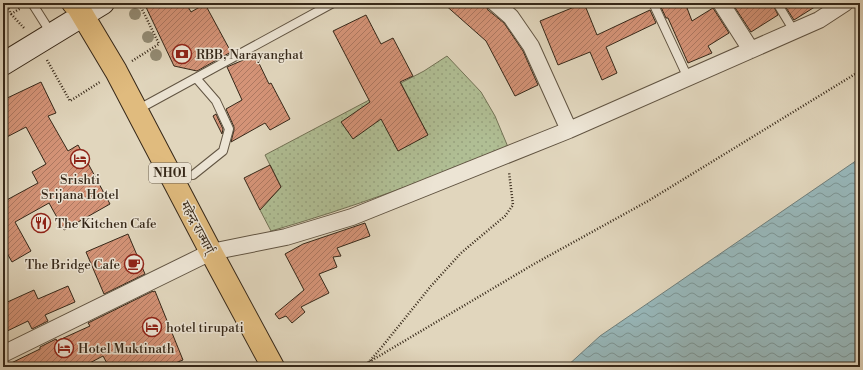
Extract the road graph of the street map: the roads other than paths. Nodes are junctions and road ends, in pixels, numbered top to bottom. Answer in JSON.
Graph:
{"nodes":[{"id":1,"x":32,"y":3,"type":"edge"},
{"id":2,"x":103,"y":3,"type":"edge"},
{"id":3,"x":333,"y":3,"type":"edge"},
{"id":4,"x":495,"y":3,"type":"edge"},
{"id":5,"x":652,"y":3,"type":"edge"},
{"id":6,"x":721,"y":3,"type":"edge"},
{"id":7,"x":777,"y":3,"type":"edge"},
{"id":8,"x":844,"y":3,"type":"edge"},
{"id":9,"x":77,"y":6,"type":"edge"},
{"id":10,"x":794,"y":31,"type":"junction"},
{"id":11,"x":52,"y":34,"type":"junction"},
{"id":12,"x":751,"y":50,"type":"junction"},
{"id":13,"x":3,"y":64,"type":"edge"},
{"id":14,"x":196,"y":78,"type":"junction"},
{"id":15,"x":688,"y":78,"type":"junction"},
{"id":16,"x":137,"y":110,"type":"junction"},
{"id":17,"x":569,"y":130,"type":"junction"},
{"id":18,"x":193,"y":175,"type":"dead end"},
{"id":19,"x":211,"y":252,"type":"junction"},
{"id":20,"x":3,"y":354,"type":"edge"},
{"id":21,"x":273,"y":367,"type":"edge"}],
"edges":[{"from":1,"to":11,"type":"lane"},
{"from":2,"to":9,"type":"main road"},
{"from":3,"to":14,"type":"lane"},
{"from":4,"to":17,"type":"street"},
{"from":5,"to":15,"type":"lane"},
{"from":6,"to":12,"type":"street"},
{"from":7,"to":10,"type":"lane"},
{"from":8,"to":10,"type":"street"},
{"from":9,"to":11,"type":"main road"},
{"from":9,"to":16,"type":"highway","name":"महेन्द्र राज्मार्ग्","number":"NH01"},
{"from":10,"to":12,"type":"street"},
{"from":11,"to":13,"type":"main road"},
{"from":12,"to":15,"type":"street"},
{"from":14,"to":16,"type":"lane"},
{"from":14,"to":18,"type":"lane"},
{"from":15,"to":17,"type":"street"},
{"from":16,"to":19,"type":"highway","name":"महेन्द्र राज्मार्ग्","number":"NH01"},
{"from":17,"to":19,"type":"street"},
{"from":19,"to":20,"type":"street"},
{"from":19,"to":21,"type":"highway","name":"महेन्द्र राज्मार्ग्","number":"NH01"}]}
